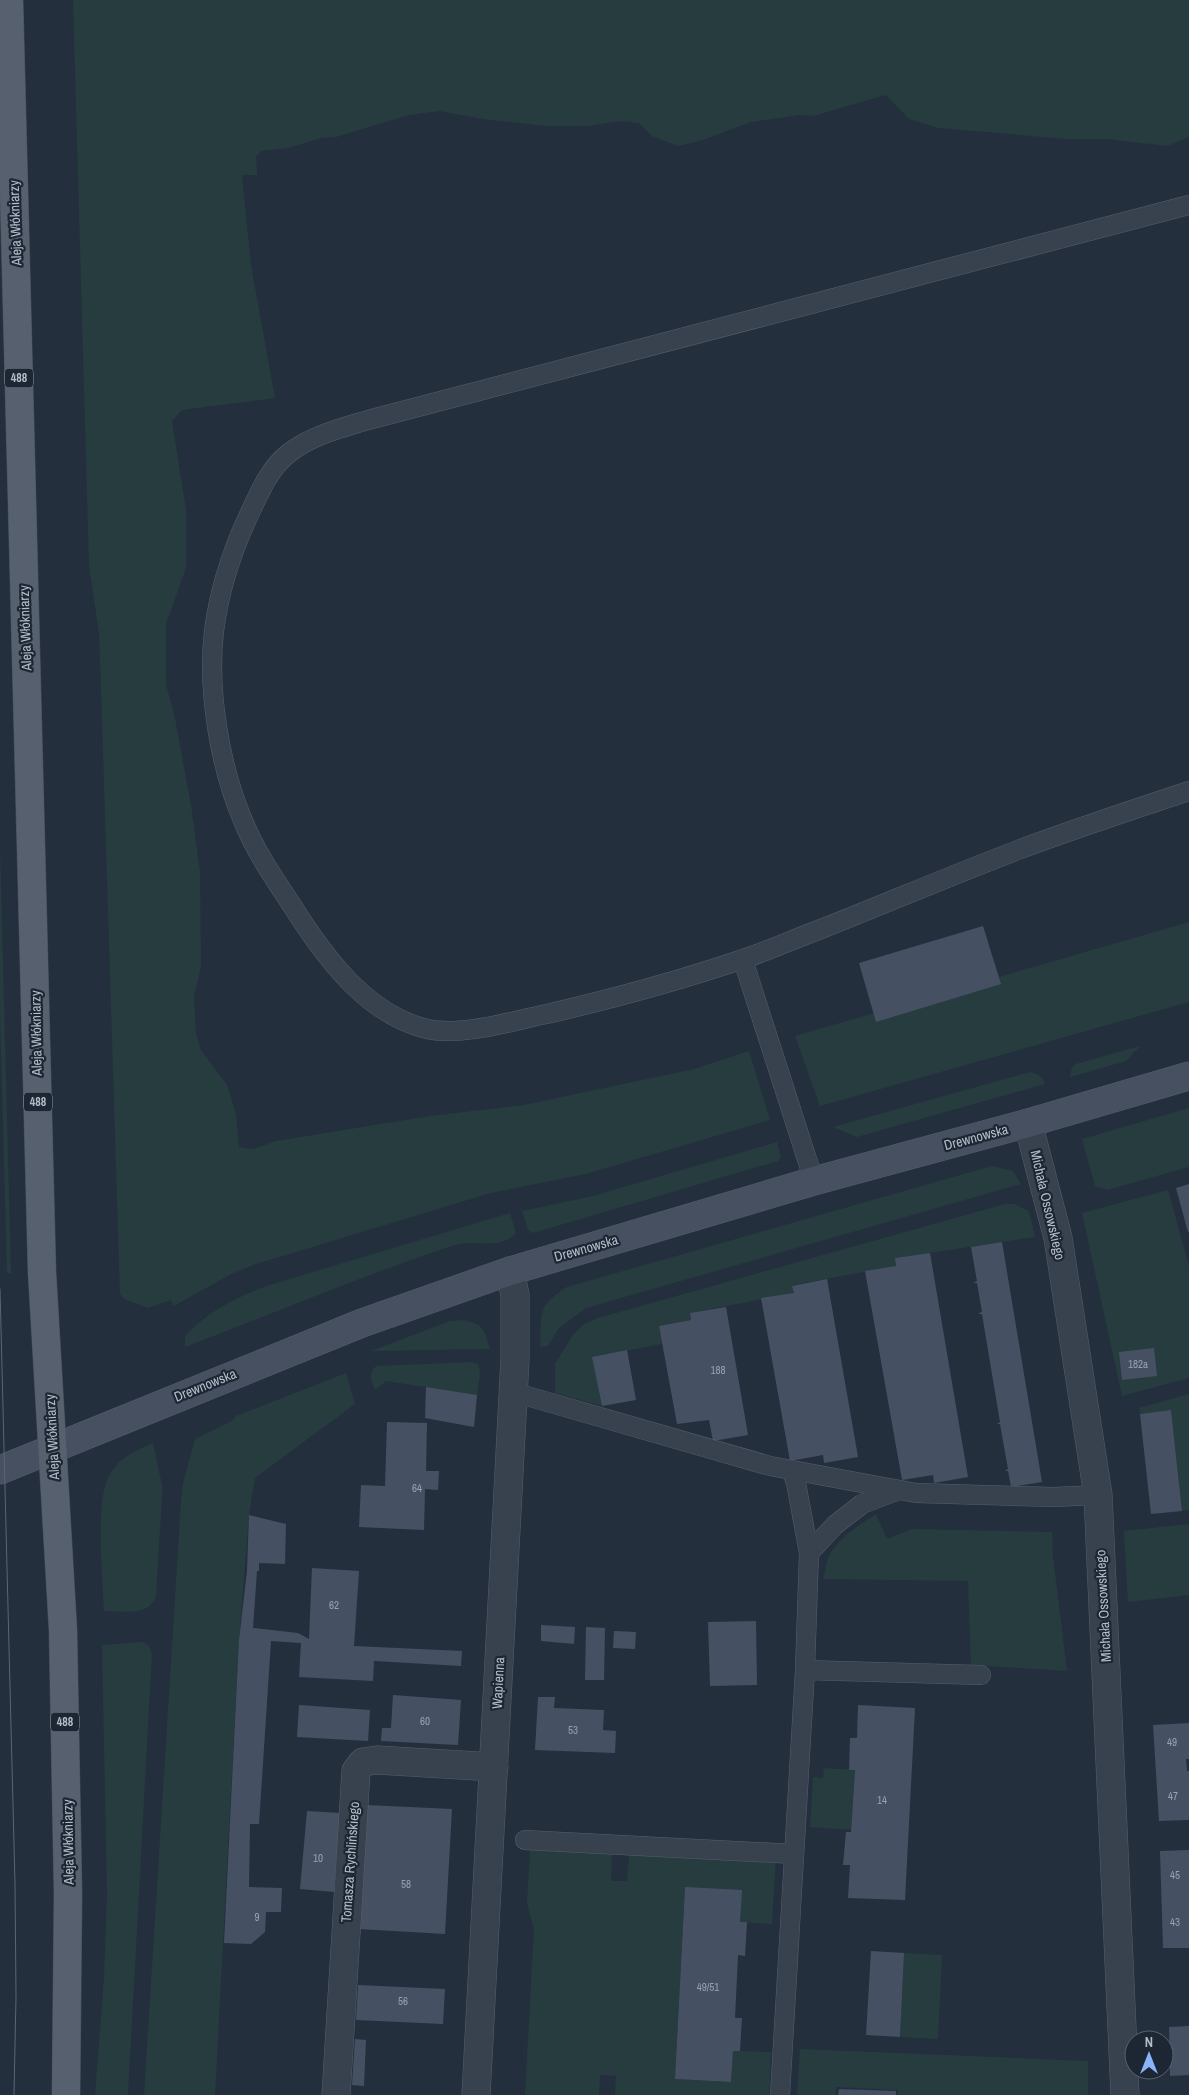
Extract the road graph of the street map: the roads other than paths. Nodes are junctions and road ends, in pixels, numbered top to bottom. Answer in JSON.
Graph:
{"nodes":[{"id":1,"x":9,"y":0,"type":"edge"},
{"id":2,"x":1189,"y":205,"type":"edge"},
{"id":3,"x":1189,"y":791,"type":"edge"},
{"id":4,"x":743,"y":960,"type":"junction"},
{"id":5,"x":1189,"y":1076,"type":"edge"},
{"id":6,"x":1028,"y":1123,"type":"junction"},
{"id":7,"x":814,"y":1181,"type":"junction"},
{"id":8,"x":510,"y":1271,"type":"junction"},
{"id":9,"x":513,"y":1392,"type":"junction"},
{"id":10,"x":52,"y":1448,"type":"junction"},
{"id":11,"x":0,"y":1470,"type":"edge"},
{"id":12,"x":792,"y":1471,"type":"junction"},
{"id":13,"x":900,"y":1490,"type":"junction"},
{"id":14,"x":1098,"y":1496,"type":"junction"},
{"id":15,"x":810,"y":1553,"type":"junction"},
{"id":16,"x":805,"y":1670,"type":"junction"},
{"id":17,"x":981,"y":1675,"type":"dead end"},
{"id":18,"x":494,"y":1767,"type":"junction"},
{"id":19,"x":525,"y":1840,"type":"dead end"},
{"id":20,"x":794,"y":1854,"type":"junction"},
{"id":21,"x":66,"y":2095,"type":"edge"},
{"id":22,"x":336,"y":2095,"type":"edge"},
{"id":23,"x":476,"y":2095,"type":"edge"},
{"id":24,"x":780,"y":2095,"type":"edge"},
{"id":25,"x":1124,"y":2095,"type":"edge"}],
"edges":[{"from":1,"to":10,"type":"main road","name":"Aleja Włókniarzy","number":"488"},
{"from":2,"to":4,"type":"lane"},
{"from":3,"to":4,"type":"lane"},
{"from":4,"to":7,"type":"lane"},
{"from":5,"to":6,"type":"main road","name":"Drewnowska"},
{"from":6,"to":7,"type":"main road","name":"Drewnowska"},
{"from":6,"to":14,"type":"street","name":"Michała Ossowskiego"},
{"from":7,"to":8,"type":"main road","name":"Drewnowska"},
{"from":8,"to":9,"type":"street","name":"Wapienna"},
{"from":8,"to":10,"type":"main road","name":"Drewnowska"},
{"from":9,"to":12,"type":"lane"},
{"from":9,"to":18,"type":"street","name":"Wapienna"},
{"from":10,"to":11,"type":"main road","name":"Drewnowska"},
{"from":10,"to":21,"type":"main road","name":"Aleja Włókniarzy","number":"488"},
{"from":12,"to":13,"type":"lane"},
{"from":12,"to":15,"type":"lane"},
{"from":13,"to":14,"type":"lane"},
{"from":13,"to":15,"type":"lane"},
{"from":14,"to":25,"type":"street","name":"Michała Ossowskiego"},
{"from":15,"to":16,"type":"lane"},
{"from":16,"to":17,"type":"lane"},
{"from":16,"to":20,"type":"lane"},
{"from":18,"to":22,"type":"street","name":"Tomasza Rychlińskiego"},
{"from":18,"to":23,"type":"street","name":"Wapienna"},
{"from":19,"to":20,"type":"lane"},
{"from":20,"to":24,"type":"lane"}]}
